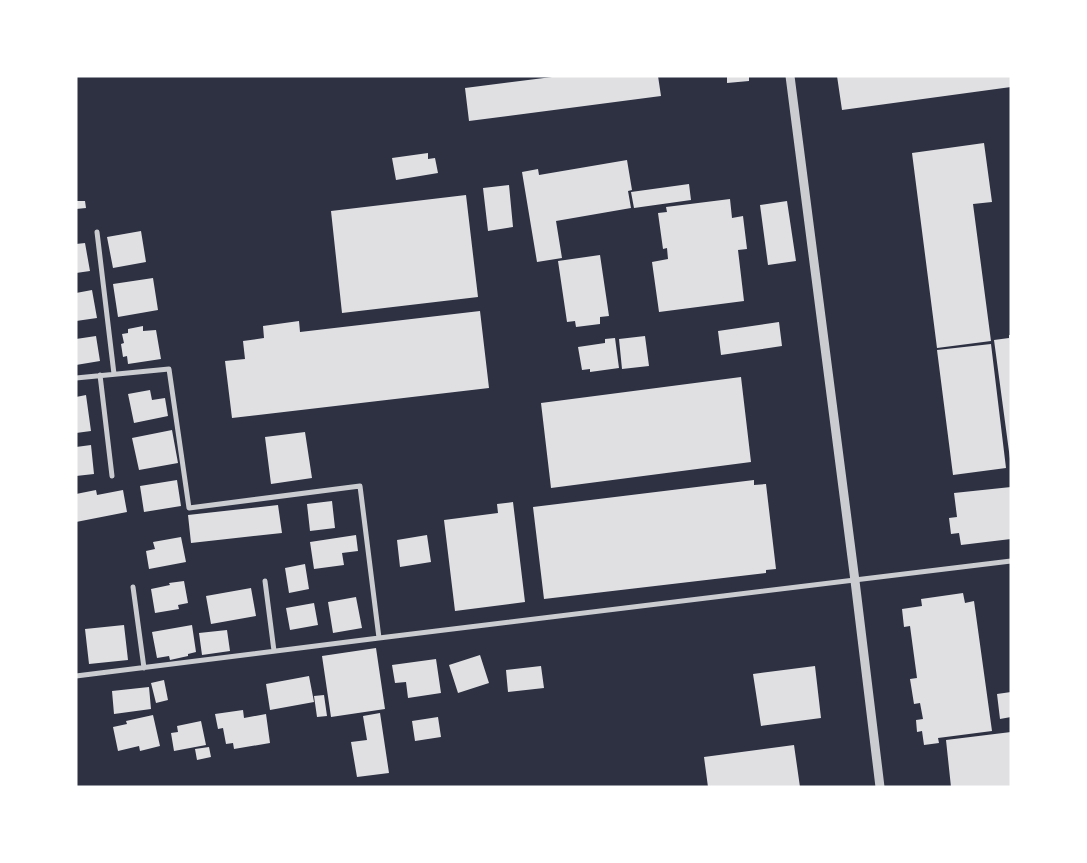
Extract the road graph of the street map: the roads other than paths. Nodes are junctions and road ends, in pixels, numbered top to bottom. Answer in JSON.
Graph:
{"nodes":[{"id":1,"x":790,"y":76,"type":"edge"},
{"id":2,"x":97,"y":232,"type":"dead end"},
{"id":3,"x":114,"y":374,"type":"junction"},
{"id":4,"x":100,"y":375,"type":"junction"},
{"id":5,"x":76,"y":378,"type":"edge"},
{"id":6,"x":112,"y":476,"type":"dead end"},
{"id":7,"x":1011,"y":561,"type":"edge"},
{"id":8,"x":265,"y":581,"type":"dead end"},
{"id":9,"x":855,"y":581,"type":"junction"},
{"id":10,"x":132,"y":588,"type":"dead end"},
{"id":11,"x":379,"y":638,"type":"junction"},
{"id":12,"x":274,"y":651,"type":"junction"},
{"id":13,"x":144,"y":668,"type":"junction"},
{"id":14,"x":76,"y":676,"type":"edge"},
{"id":15,"x":880,"y":787,"type":"edge"}],
"edges":[{"from":1,"to":9,"type":"street"},
{"from":2,"to":3,"type":"street"},
{"from":3,"to":4,"type":"street"},
{"from":3,"to":11,"type":"street"},
{"from":4,"to":5,"type":"street"},
{"from":4,"to":6,"type":"street"},
{"from":7,"to":9,"type":"street"},
{"from":8,"to":12,"type":"street"},
{"from":9,"to":11,"type":"street"},
{"from":9,"to":15,"type":"street"},
{"from":10,"to":13,"type":"street"},
{"from":11,"to":12,"type":"street"},
{"from":12,"to":13,"type":"street"},
{"from":13,"to":14,"type":"street"}]}
